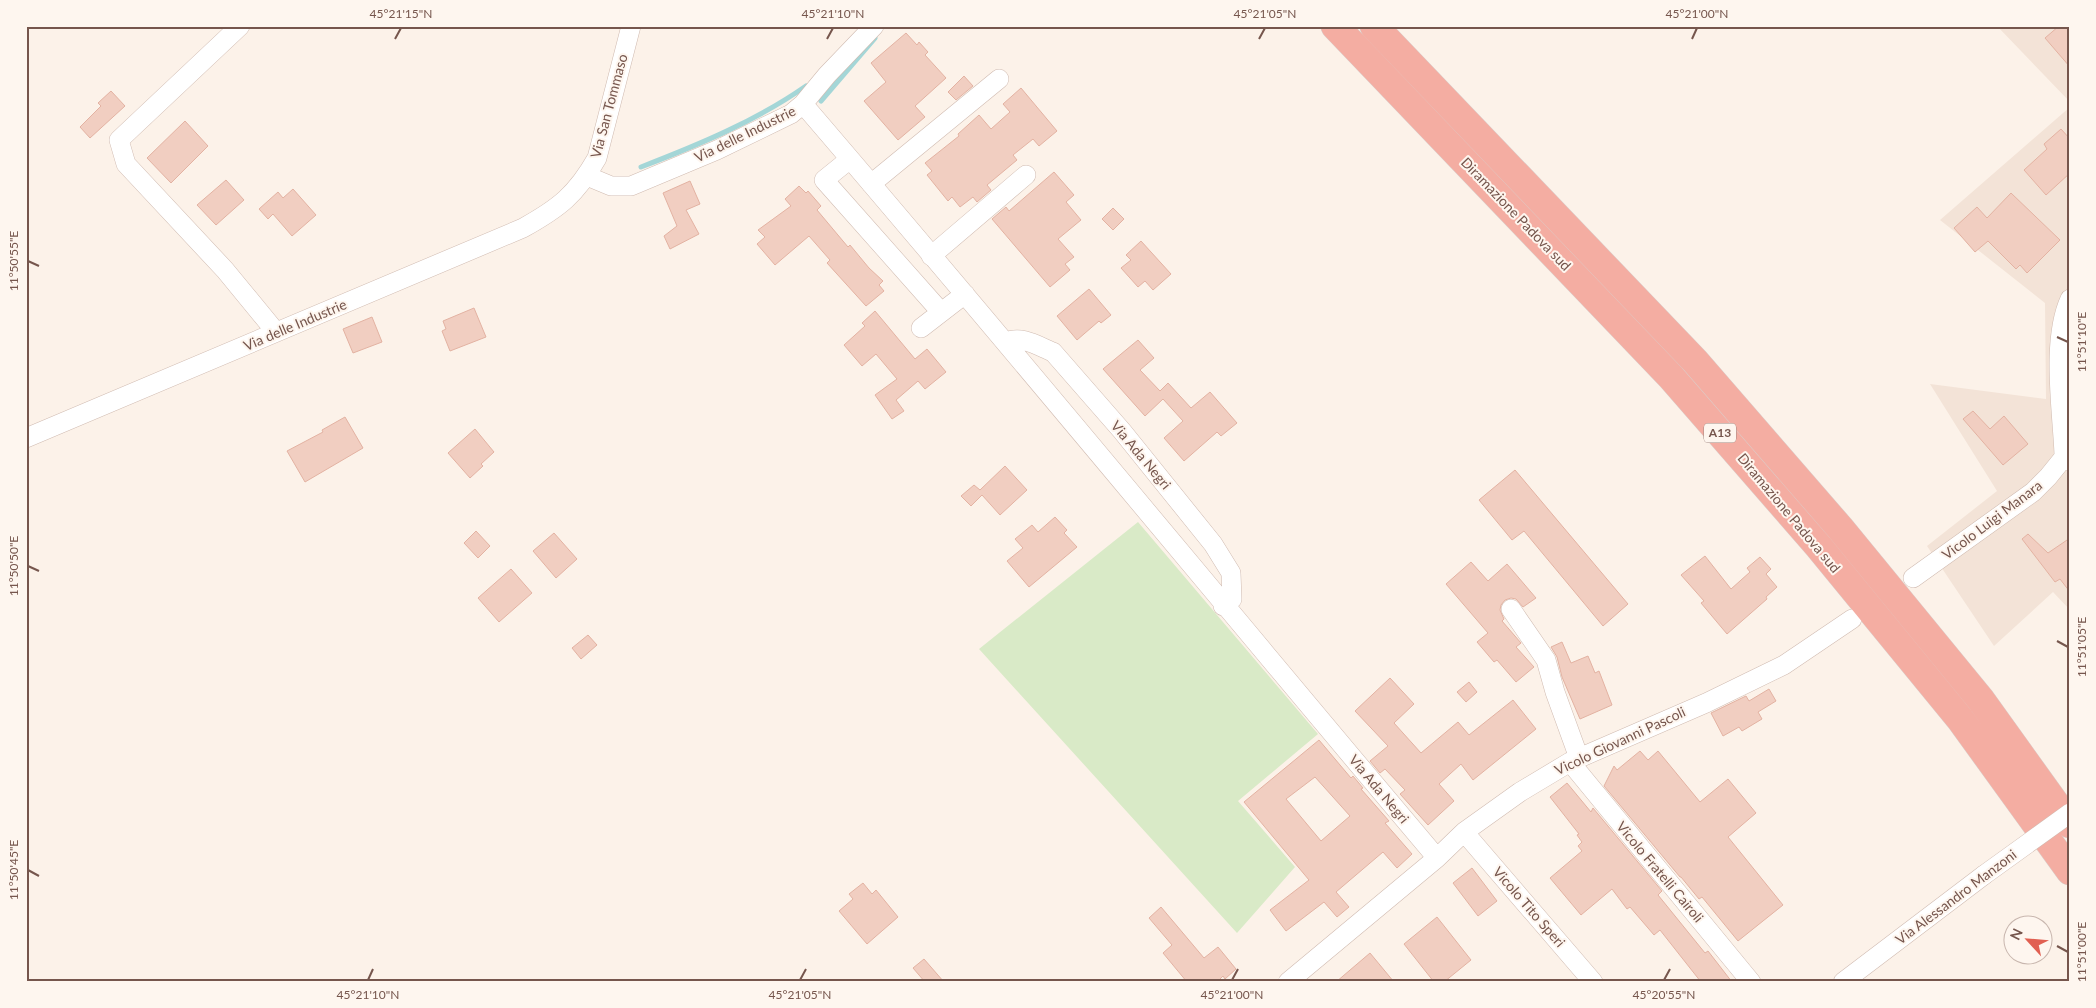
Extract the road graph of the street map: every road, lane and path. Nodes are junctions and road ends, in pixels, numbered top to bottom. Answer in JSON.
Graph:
{"nodes":[{"id":1,"x":240,"y":26,"type":"edge"},
{"id":2,"x":631,"y":26,"type":"edge"},
{"id":3,"x":874,"y":26,"type":"edge"},
{"id":4,"x":1335,"y":26,"type":"edge"},
{"id":5,"x":1374,"y":26,"type":"edge"},
{"id":6,"x":998,"y":79,"type":"dead end"},
{"id":7,"x":803,"y":104,"type":"junction"},
{"id":8,"x":850,"y":159,"type":"junction"},
{"id":9,"x":1026,"y":175,"type":"dead end"},
{"id":10,"x":587,"y":176,"type":"junction"},
{"id":11,"x":871,"y":184,"type":"junction"},
{"id":12,"x":561,"y":205,"type":"joint"},
{"id":13,"x":932,"y":256,"type":"junction"},
{"id":14,"x":966,"y":294,"type":"junction"},
{"id":15,"x":2070,"y":299,"type":"edge"},
{"id":16,"x":941,"y":312,"type":"junction"},
{"id":17,"x":921,"y":328,"type":"dead end"},
{"id":18,"x":276,"y":332,"type":"junction"},
{"id":19,"x":1007,"y":342,"type":"junction"},
{"id":20,"x":26,"y":438,"type":"edge"},
{"id":21,"x":2067,"y":459,"type":"edge"},
{"id":22,"x":1913,"y":578,"type":"dead end"},
{"id":23,"x":1224,"y":606,"type":"junction"},
{"id":24,"x":1511,"y":609,"type":"dead end"},
{"id":25,"x":1852,"y":619,"type":"dead end"},
{"id":26,"x":1574,"y":760,"type":"junction"},
{"id":27,"x":2070,"y":813,"type":"edge"},
{"id":28,"x":2070,"y":824,"type":"edge"},
{"id":29,"x":1464,"y":832,"type":"junction"},
{"id":30,"x":1437,"y":858,"type":"junction"},
{"id":31,"x":2070,"y":872,"type":"edge"},
{"id":32,"x":1288,"y":982,"type":"edge"},
{"id":33,"x":1593,"y":982,"type":"edge"},
{"id":34,"x":1751,"y":982,"type":"edge"},
{"id":35,"x":1843,"y":982,"type":"edge"}],
"edges":[{"from":1,"to":18,"type":"street"},
{"from":2,"to":10,"type":"street","name":"Via San Tommaso"},
{"from":3,"to":7,"type":"street","name":"Via delle Industrie"},
{"from":4,"to":31,"type":"highway","name":"Diramazione Padova sud","number":"A13"},
{"from":5,"to":28,"type":"highway","name":"Diramazione Padova sud","number":"A13"},
{"from":6,"to":11,"type":"street"},
{"from":7,"to":8,"type":"street","name":"Via Ada Negri"},
{"from":7,"to":10,"type":"street","name":"Via delle Industrie"},
{"from":8,"to":11,"type":"street","name":"Via Ada Negri"},
{"from":8,"to":16,"type":"street"},
{"from":9,"to":13,"type":"street"},
{"from":10,"to":12,"type":"street","name":"Via San Tommaso"},
{"from":11,"to":13,"type":"street","name":"Via Ada Negri"},
{"from":12,"to":18,"type":"street","name":"Via delle Industrie"},
{"from":13,"to":14,"type":"street","name":"Via Ada Negri"},
{"from":14,"to":16,"type":"street"},
{"from":14,"to":19,"type":"street","name":"Via Ada Negri"},
{"from":15,"to":21,"type":"street","name":"Vicolo Luigi Manara"},
{"from":16,"to":17,"type":"street"},
{"from":18,"to":20,"type":"street","name":"Via delle Industrie"},
{"from":19,"to":23,"type":"street","name":"Via Ada Negri"},
{"from":19,"to":23,"type":"street","name":"Via Ada Negri"},
{"from":21,"to":22,"type":"street","name":"Vicolo Luigi Manara"},
{"from":23,"to":30,"type":"street","name":"Via Ada Negri"},
{"from":24,"to":26,"type":"street","name":"Vicolo Fratelli Cairoli"},
{"from":25,"to":26,"type":"street","name":"Vicolo Giovanni Pascoli"},
{"from":26,"to":29,"type":"street","name":"Vicolo Giovanni Pascoli"},
{"from":26,"to":34,"type":"street","name":"Vicolo Fratelli Cairoli"},
{"from":27,"to":35,"type":"street","name":"Via Alessandro Manzoni","bridge":true},
{"from":29,"to":30,"type":"street","name":"Vicolo Giovanni Pascoli"},
{"from":29,"to":33,"type":"street","name":"Vicolo Tito Speri"},
{"from":30,"to":32,"type":"street","name":"Vicolo Giovanni Pascoli"}]}
